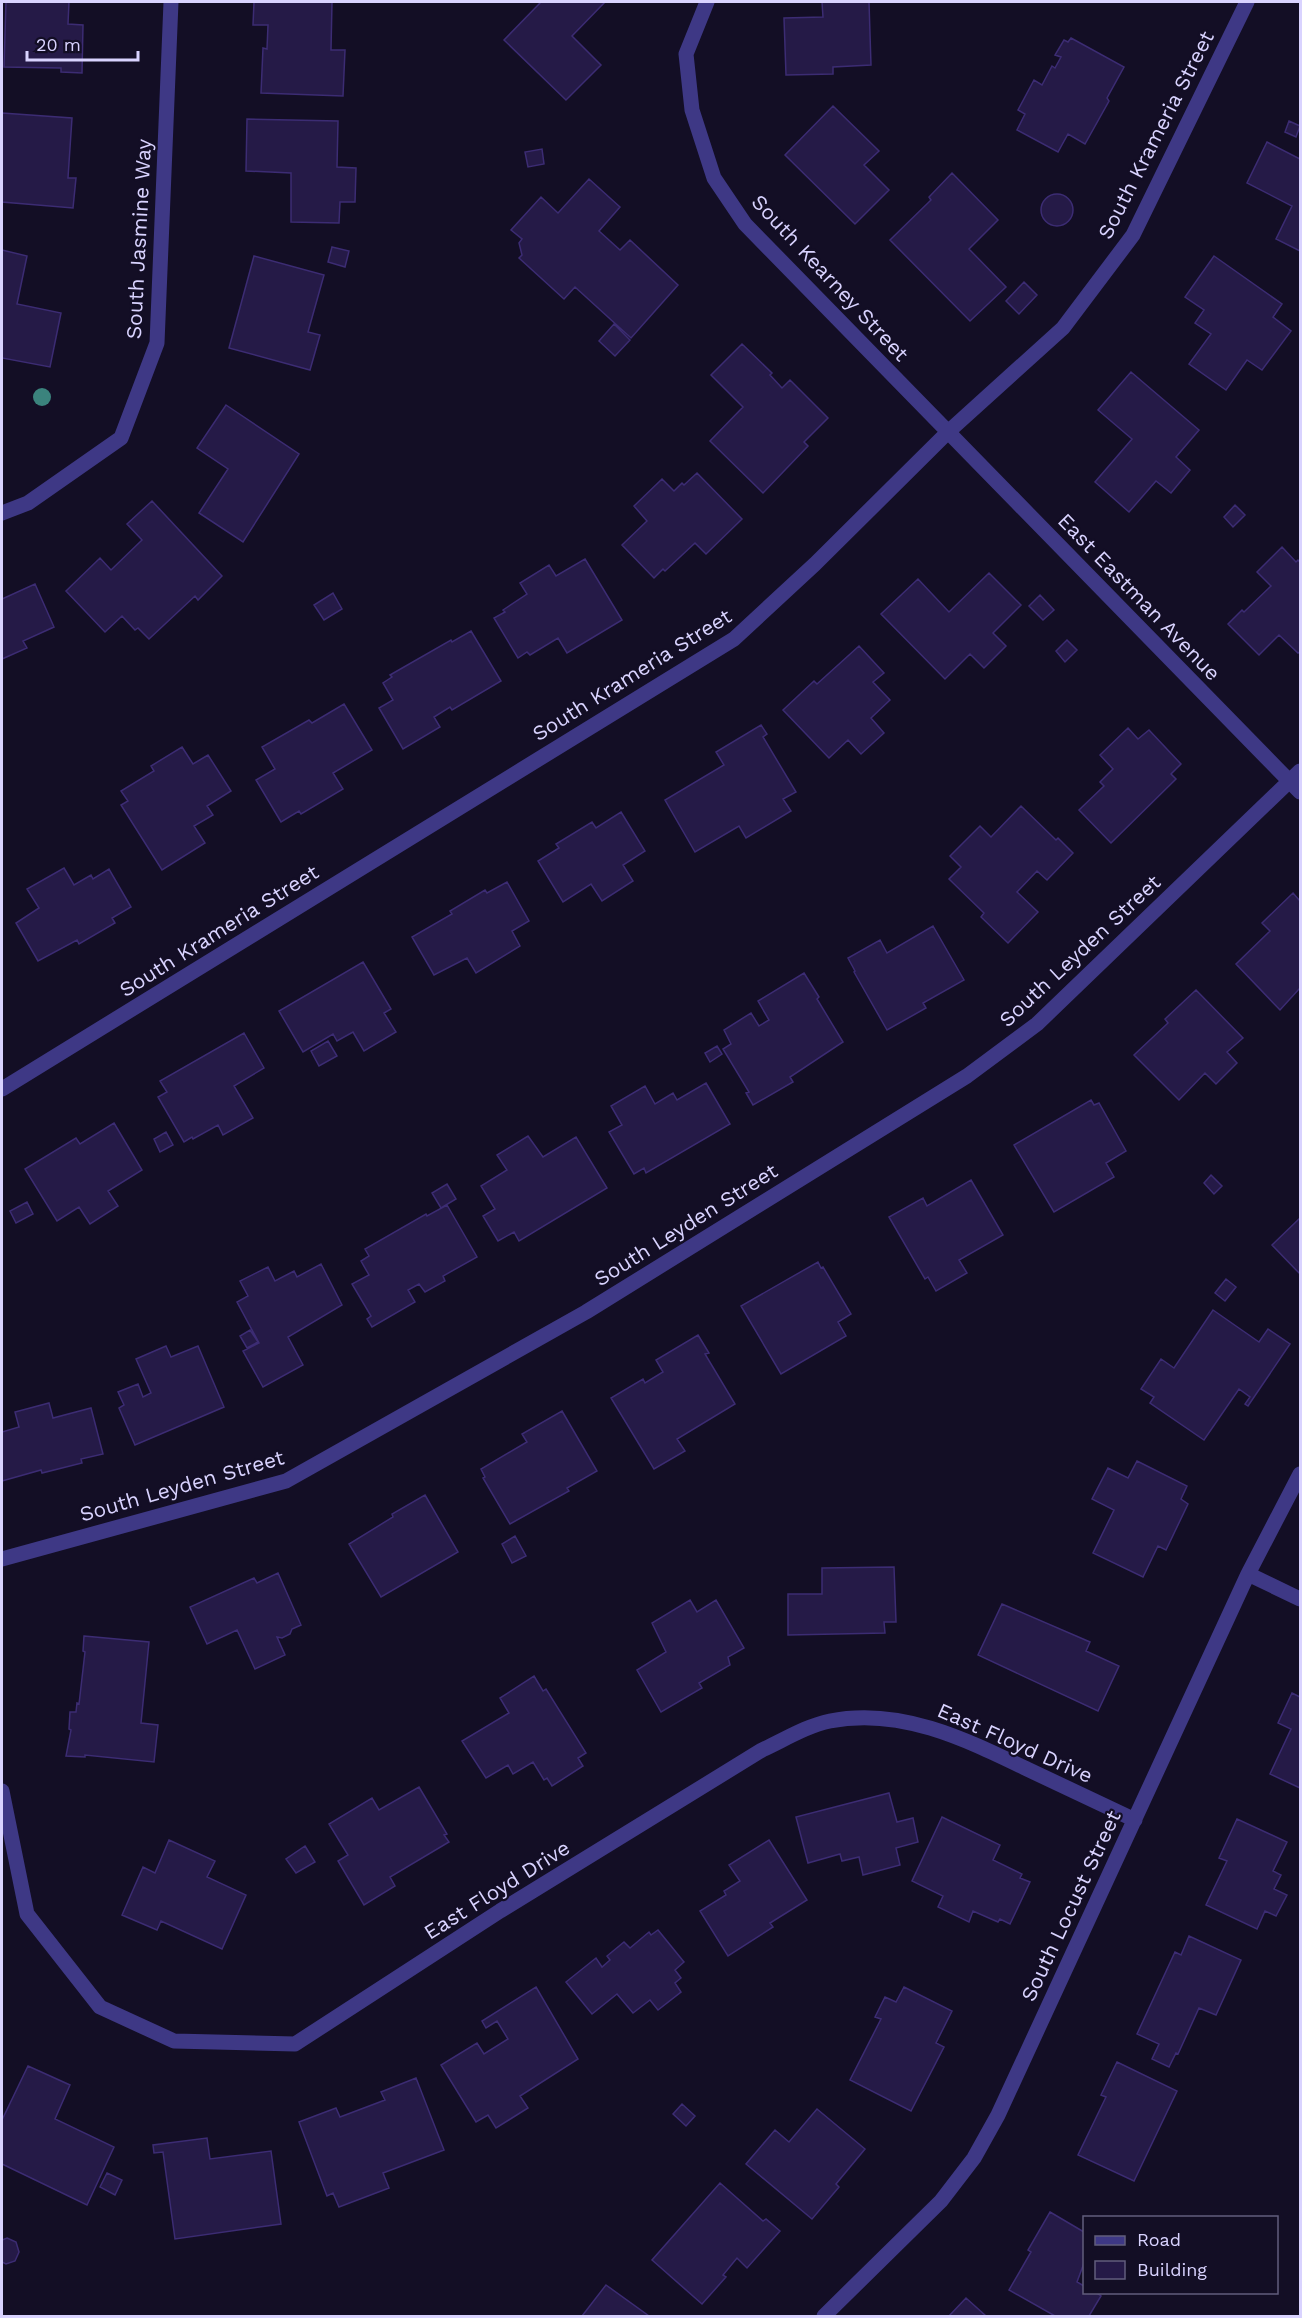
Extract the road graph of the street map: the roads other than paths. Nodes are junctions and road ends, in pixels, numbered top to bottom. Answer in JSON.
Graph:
{"nodes":[{"id":1,"x":171,"y":2,"type":"edge"},
{"id":2,"x":706,"y":2,"type":"edge"},
{"id":3,"x":1247,"y":2,"type":"edge"},
{"id":4,"x":948,"y":432,"type":"junction"},
{"id":5,"x":2,"y":513,"type":"edge"},
{"id":6,"x":1297,"y":781,"type":"edge"},
{"id":7,"x":2,"y":1089,"type":"edge"},
{"id":8,"x":1300,"y":1474,"type":"edge"},
{"id":9,"x":2,"y":1559,"type":"edge"},
{"id":10,"x":1248,"y":1574,"type":"junction"},
{"id":11,"x":1300,"y":1599,"type":"edge"},
{"id":12,"x":2,"y":1791,"type":"edge"},
{"id":13,"x":1135,"y":1820,"type":"junction"},
{"id":14,"x":824,"y":2316,"type":"edge"}],
"edges":[{"from":1,"to":5,"type":"street","name":"South Jasmine Way"},
{"from":2,"to":4,"type":"street","name":"South Kearney Street"},
{"from":3,"to":4,"type":"street","name":"South Krameria Street"},
{"from":4,"to":6,"type":"street","name":"East Eastman Avenue"},
{"from":4,"to":7,"type":"street","name":"South Krameria Street"},
{"from":6,"to":9,"type":"street","name":"South Leyden Street"},
{"from":8,"to":10,"type":"street","name":"South Locust Street"},
{"from":10,"to":11,"type":"street"},
{"from":10,"to":13,"type":"street","name":"South Locust Street"},
{"from":12,"to":13,"type":"street","name":"East Floyd Drive"},
{"from":13,"to":14,"type":"street","name":"South Locust Street"}]}
